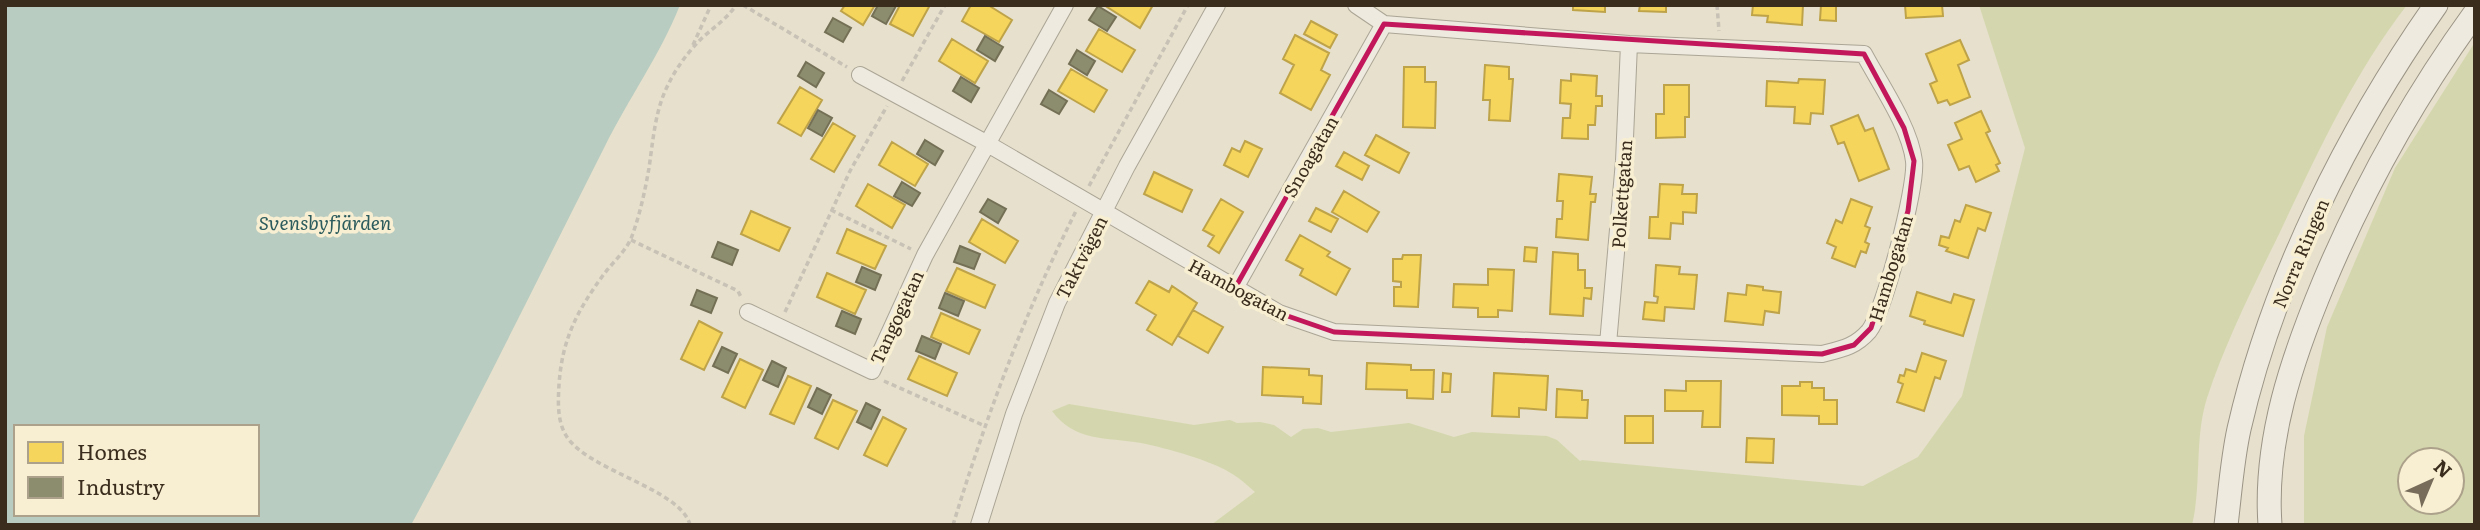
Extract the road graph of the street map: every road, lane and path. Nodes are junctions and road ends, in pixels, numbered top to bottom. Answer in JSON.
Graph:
{"nodes":[{"id":1,"x":711,"y":5,"type":"edge"},
{"id":2,"x":736,"y":5,"type":"edge"},
{"id":3,"x":743,"y":5,"type":"edge"},
{"id":4,"x":944,"y":5,"type":"edge"},
{"id":5,"x":1065,"y":5,"type":"edge"},
{"id":6,"x":1217,"y":5,"type":"edge"},
{"id":7,"x":1356,"y":5,"type":"edge"},
{"id":8,"x":1717,"y":5,"type":"edge"},
{"id":9,"x":2436,"y":5,"type":"edge"},
{"id":10,"x":2475,"y":13,"type":"edge"},
{"id":11,"x":1384,"y":24,"type":"junction"},
{"id":12,"x":1629,"y":44,"type":"junction"},
{"id":13,"x":1720,"y":48,"type":"junction"},
{"id":14,"x":691,"y":50,"type":"junction"},
{"id":15,"x":860,"y":75,"type":"joint"},
{"id":16,"x":894,"y":93,"type":"junction"},
{"id":17,"x":986,"y":143,"type":"junction"},
{"id":18,"x":831,"y":210,"type":"junction"},
{"id":19,"x":1103,"y":213,"type":"junction"},
{"id":20,"x":631,"y":240,"type":"junction"},
{"id":21,"x":925,"y":255,"type":"junction"},
{"id":22,"x":1234,"y":288,"type":"junction"},
{"id":23,"x":748,"y":312,"type":"joint"},
{"id":24,"x":778,"y":327,"type":"junction"},
{"id":25,"x":1608,"y":344,"type":"junction"},
{"id":26,"x":872,"y":371,"type":"junction"},
{"id":27,"x":985,"y":426,"type":"dead end"},
{"id":28,"x":690,"y":525,"type":"edge"},
{"id":29,"x":979,"y":525,"type":"edge"},
{"id":30,"x":2226,"y":525,"type":"edge"},
{"id":31,"x":2270,"y":525,"type":"edge"}],
"edges":[{"from":1,"to":14,"type":"path"},
{"from":2,"to":14,"type":"path"},
{"from":3,"to":15,"type":"path"},
{"from":4,"to":16,"type":"path"},
{"from":5,"to":17,"type":"street","name":"Tangogatan"},
{"from":6,"to":19,"type":"street","name":"Taktvägen"},
{"from":7,"to":11,"type":"street","name":"Hambogatan"},
{"from":8,"to":13,"type":"path"},
{"from":9,"to":30,"type":"main road","name":"Norra Ringen"},
{"from":10,"to":31,"type":"main road","name":"Norra Ringen"},
{"from":11,"to":12,"type":"street","name":"Hambogatan"},
{"from":11,"to":22,"type":"street","name":"Snoagatan"},
{"from":12,"to":13,"type":"street","name":"Hambogatan"},
{"from":12,"to":25,"type":"street","name":"Polkettgatan"},
{"from":13,"to":25,"type":"street","name":"Hambogatan"},
{"from":14,"to":20,"type":"path"},
{"from":15,"to":16,"type":"street"},
{"from":16,"to":17,"type":"street"},
{"from":16,"to":18,"type":"path"},
{"from":17,"to":19,"type":"street"},
{"from":17,"to":21,"type":"street","name":"Tangogatan"},
{"from":18,"to":21,"type":"path"},
{"from":18,"to":24,"type":"path"},
{"from":19,"to":22,"type":"street","name":"Hambogatan"},
{"from":19,"to":29,"type":"street","name":"Taktvägen"},
{"from":20,"to":23,"type":"path"},
{"from":20,"to":28,"type":"path"},
{"from":21,"to":26,"type":"street","name":"Tangogatan"},
{"from":22,"to":25,"type":"street","name":"Hambogatan"},
{"from":23,"to":24,"type":"street","name":"Tangogatan"},
{"from":24,"to":26,"type":"street","name":"Tangogatan"},
{"from":26,"to":27,"type":"path"}]}
